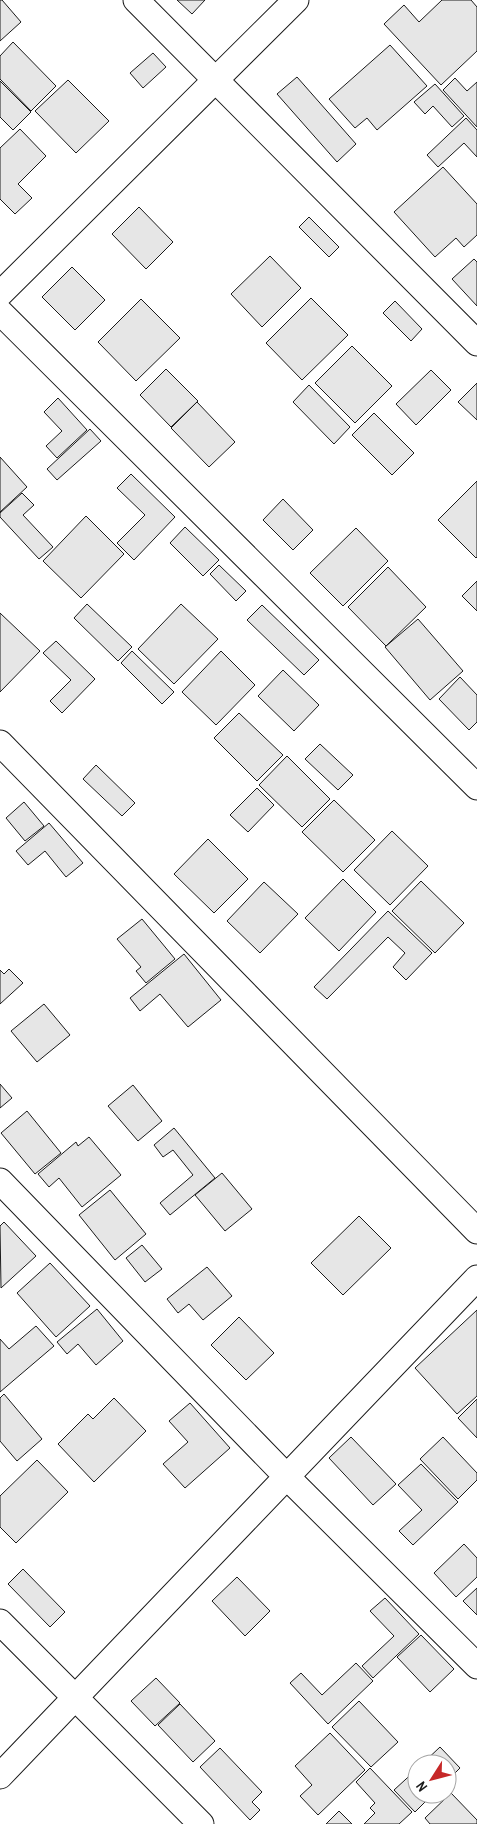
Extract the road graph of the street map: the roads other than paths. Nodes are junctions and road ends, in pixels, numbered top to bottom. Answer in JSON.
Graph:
{"nodes":[{"id":1,"x":136,"y":0,"type":"edge"},
{"id":2,"x":296,"y":0,"type":"edge"},
{"id":3,"x":217,"y":80,"type":"junction"},
{"id":4,"x":0,"y":294,"type":"edge"},
{"id":5,"x":0,"y":312,"type":"edge"},
{"id":6,"x":477,"y":344,"type":"edge"},
{"id":7,"x":0,"y":743,"type":"edge"},
{"id":8,"x":477,"y":787,"type":"edge"},
{"id":9,"x":0,"y":1181,"type":"edge"},
{"id":10,"x":477,"y":1231,"type":"edge"},
{"id":11,"x":477,"y":1278,"type":"edge"},
{"id":12,"x":287,"y":1477,"type":"junction"},
{"id":13,"x":0,"y":1622,"type":"edge"},
{"id":14,"x":477,"y":1666,"type":"edge"},
{"id":15,"x":74,"y":1698,"type":"junction"},
{"id":16,"x":0,"y":1776,"type":"edge"},
{"id":17,"x":201,"y":1824,"type":"edge"}],
"edges":[{"from":1,"to":3,"type":"street"},
{"from":2,"to":3,"type":"street"},
{"from":3,"to":4,"type":"street"},
{"from":3,"to":6,"type":"street"},
{"from":5,"to":8,"type":"street"},
{"from":7,"to":10,"type":"street"},
{"from":9,"to":12,"type":"street"},
{"from":11,"to":12,"type":"street"},
{"from":12,"to":14,"type":"street"},
{"from":12,"to":15,"type":"street"},
{"from":13,"to":15,"type":"street"},
{"from":15,"to":16,"type":"street"},
{"from":15,"to":17,"type":"street"}]}
